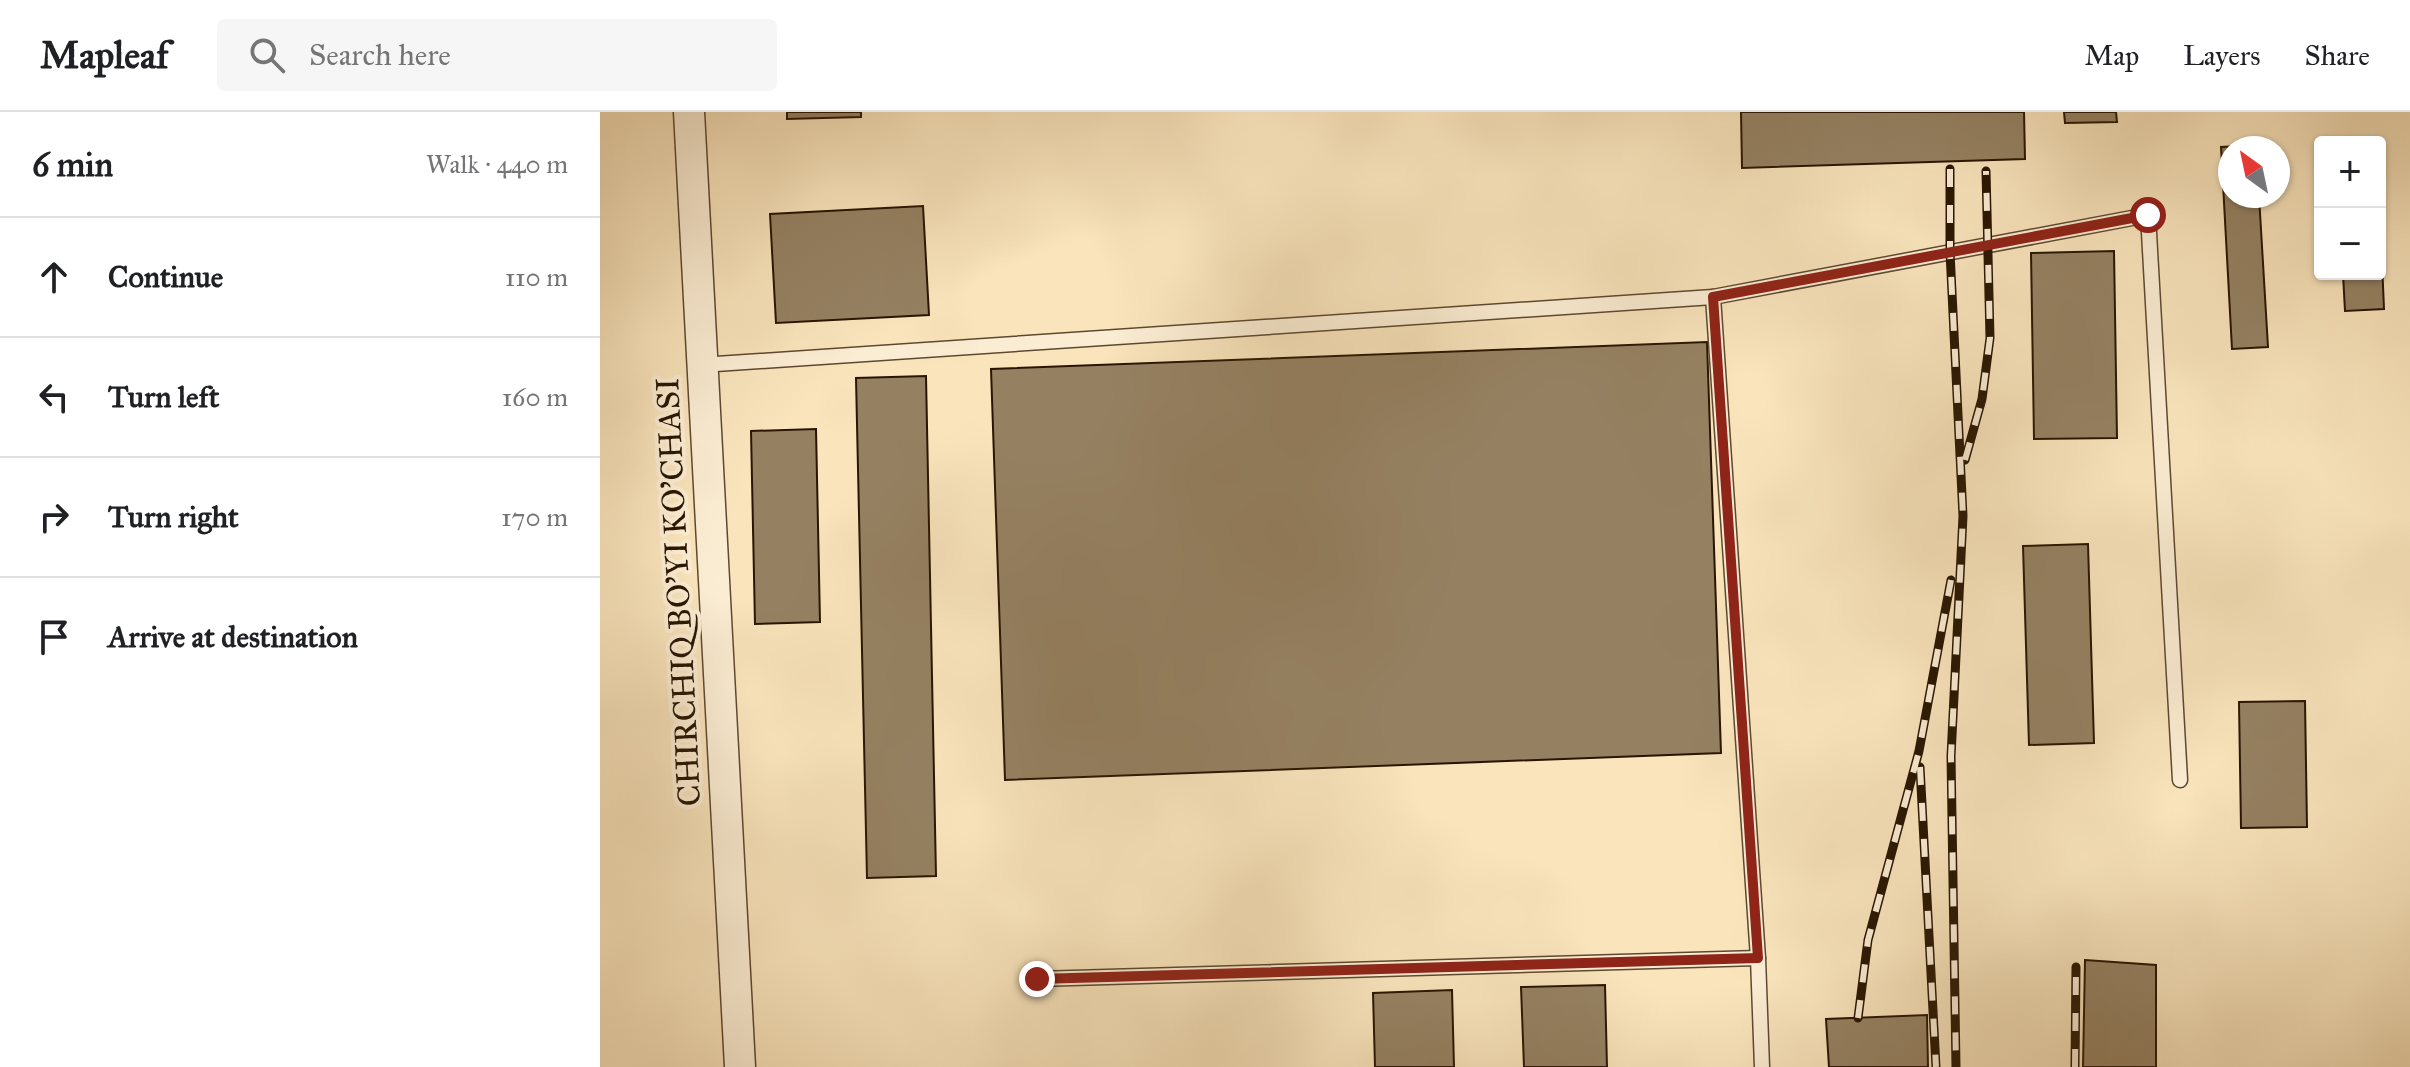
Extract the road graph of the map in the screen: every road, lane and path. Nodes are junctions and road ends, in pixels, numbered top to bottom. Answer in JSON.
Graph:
{"nodes":[{"id":1,"x":689,"y":112,"type":"edge"},
{"id":2,"x":1713,"y":297,"type":"junction"},
{"id":3,"x":701,"y":365,"type":"junction"},
{"id":4,"x":2180,"y":780,"type":"dead end"},
{"id":5,"x":1758,"y":958,"type":"junction"},
{"id":6,"x":1037,"y":979,"type":"dead end"},
{"id":7,"x":740,"y":1067,"type":"edge"},
{"id":8,"x":1762,"y":1067,"type":"edge"}],
"edges":[{"from":1,"to":3,"type":"street","name":"CHIRCHIQ BO'YI KO'CHASI"},
{"from":2,"to":3,"type":"lane"},
{"from":2,"to":4,"type":"lane"},
{"from":2,"to":5,"type":"lane"},
{"from":3,"to":7,"type":"street","name":"CHIRCHIQ BO'YI KO'CHASI"},
{"from":5,"to":6,"type":"lane"},
{"from":5,"to":8,"type":"lane"}]}
